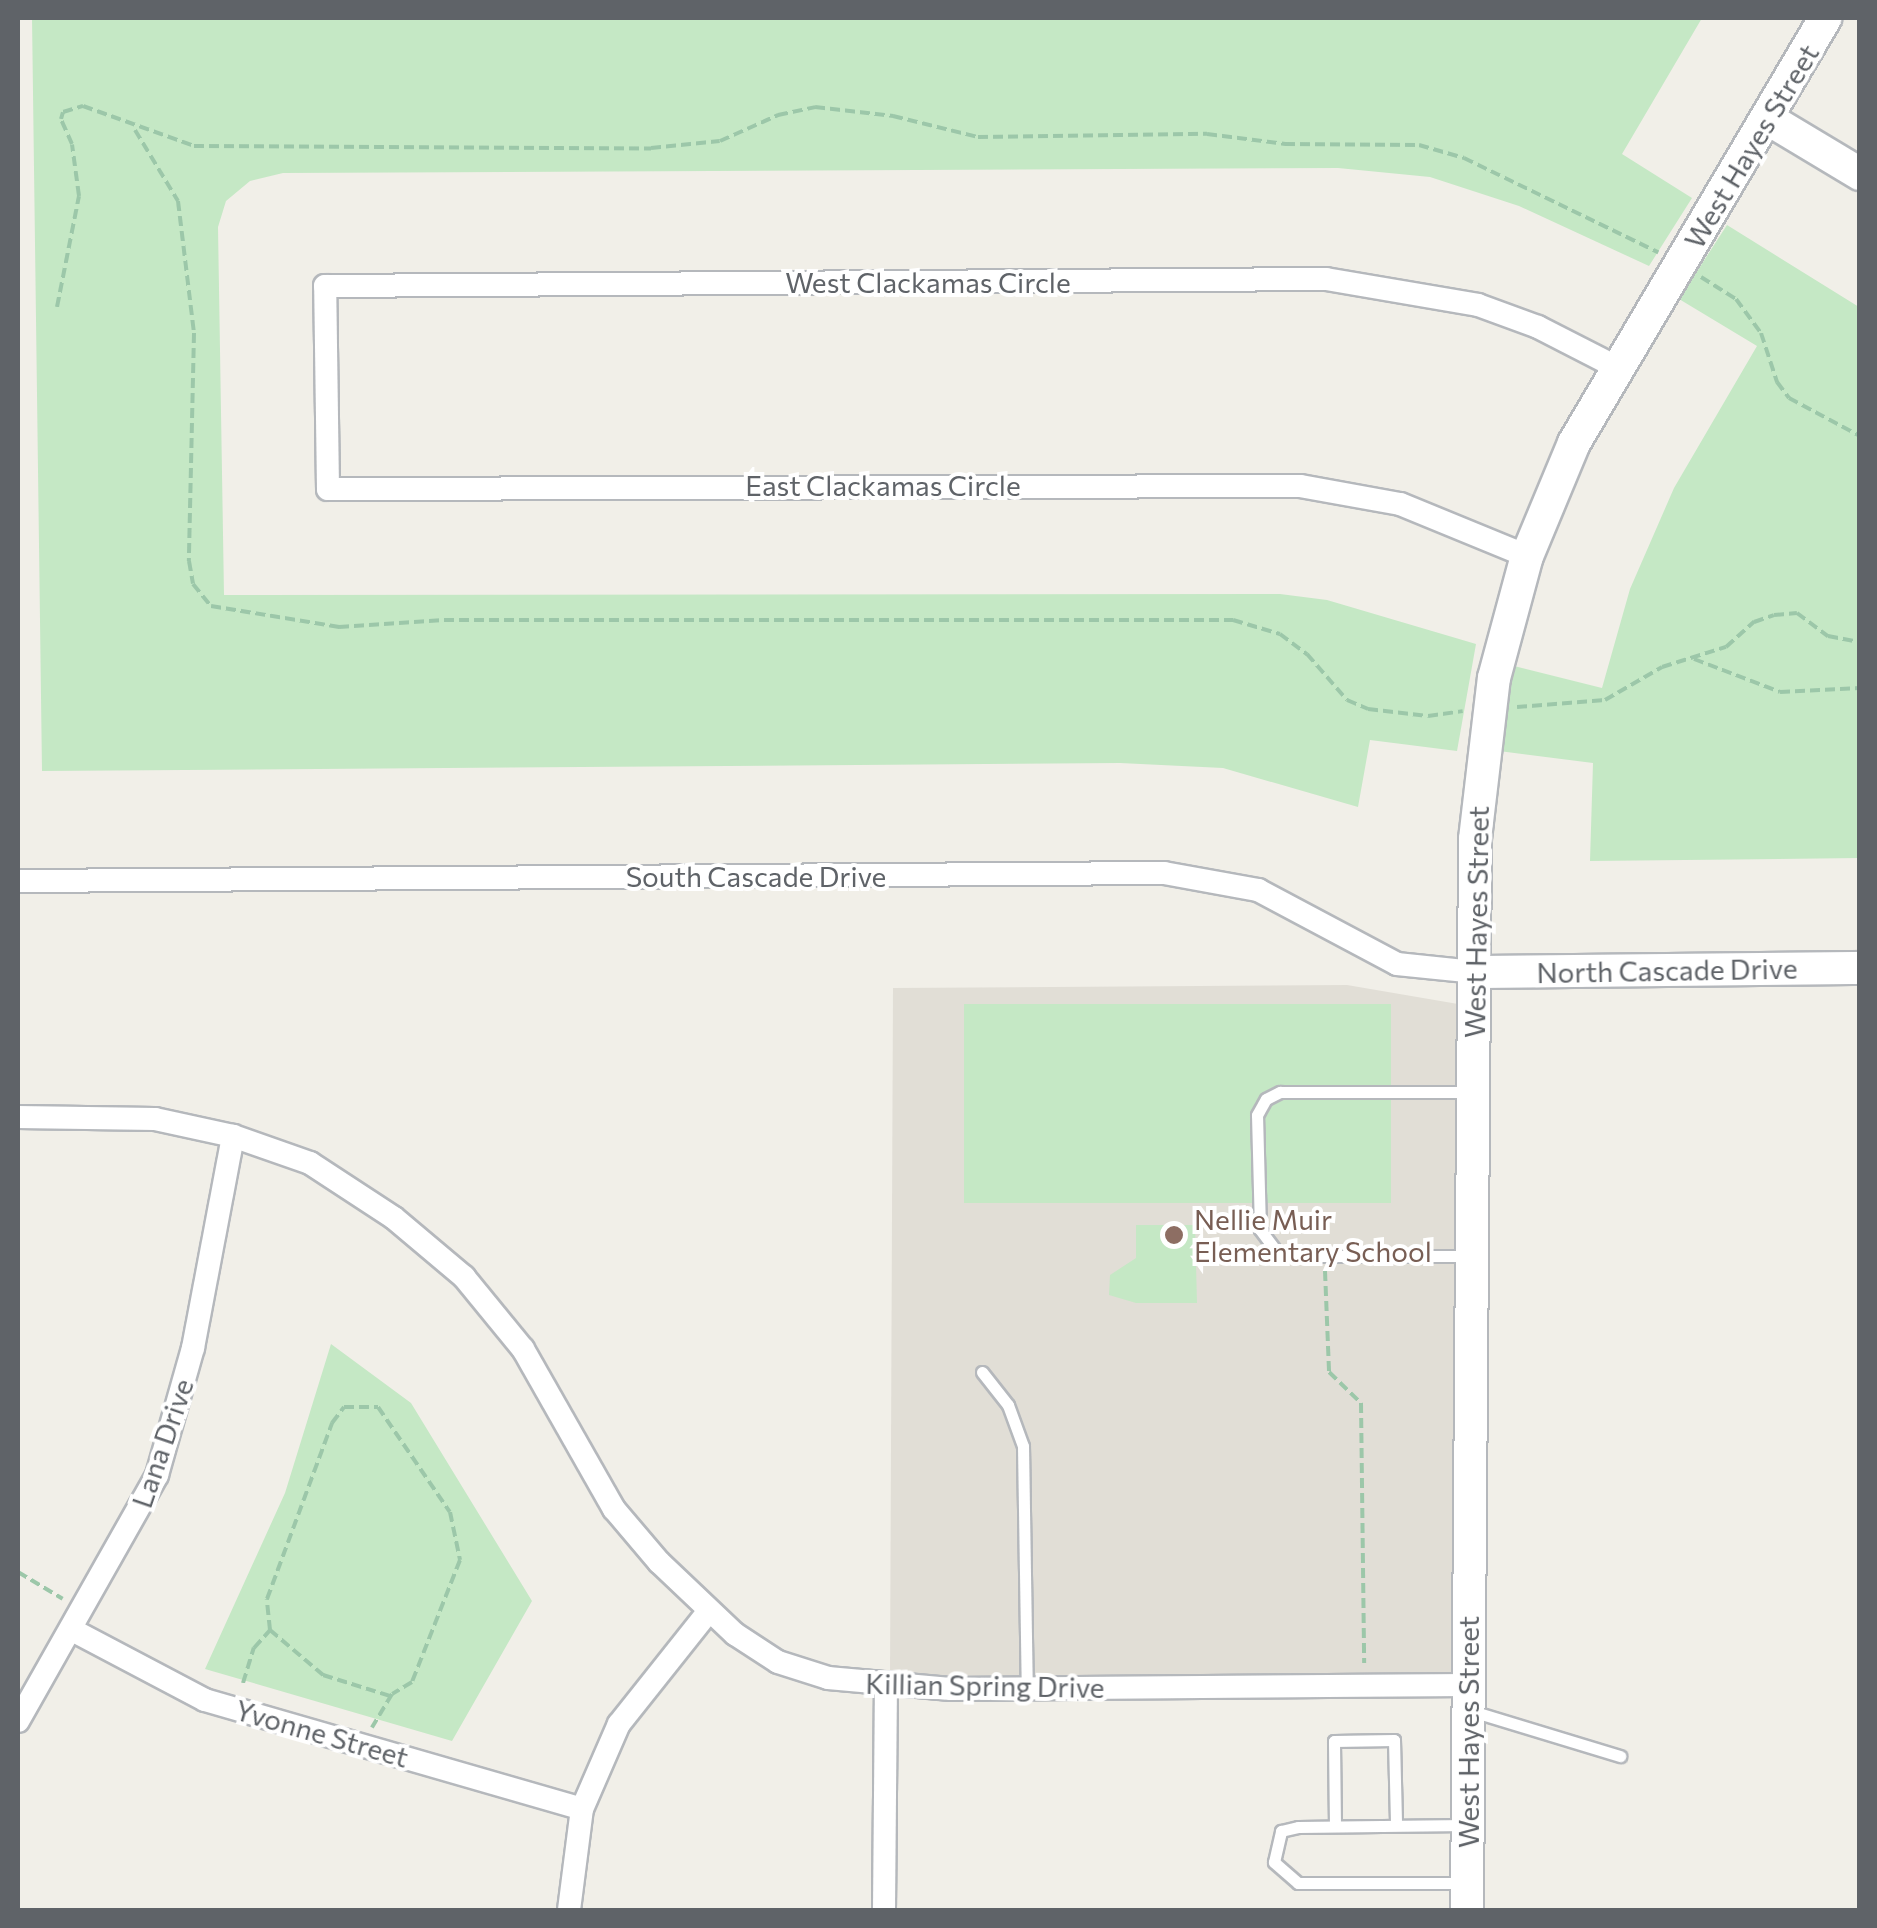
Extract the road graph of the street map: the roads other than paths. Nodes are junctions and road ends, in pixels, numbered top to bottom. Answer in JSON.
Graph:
{"nodes":[{"id":1,"x":1825,"y":18,"type":"edge"},
{"id":2,"x":1770,"y":120,"type":"junction"},
{"id":3,"x":1860,"y":174,"type":"edge"},
{"id":4,"x":1616,"y":367,"type":"junction"},
{"id":5,"x":326,"y":388,"type":"joint"},
{"id":6,"x":1527,"y":556,"type":"junction"},
{"id":7,"x":18,"y":882,"type":"edge"},
{"id":8,"x":1860,"y":968,"type":"edge"},
{"id":9,"x":1474,"y":972,"type":"junction"},
{"id":10,"x":1473,"y":1092,"type":"junction"},
{"id":11,"x":18,"y":1117,"type":"edge"},
{"id":12,"x":233,"y":1136,"type":"junction"},
{"id":13,"x":1472,"y":1256,"type":"junction"},
{"id":14,"x":982,"y":1372,"type":"dead end"},
{"id":15,"x":709,"y":1611,"type":"junction"},
{"id":16,"x":79,"y":1621,"type":"junction"},
{"id":17,"x":886,"y":1686,"type":"junction"},
{"id":18,"x":1027,"y":1689,"type":"junction"},
{"id":19,"x":1468,"y":1697,"type":"junction"},
{"id":20,"x":18,"y":1722,"type":"edge"},
{"id":21,"x":1620,"y":1756,"type":"dead end"},
{"id":22,"x":582,"y":1809,"type":"junction"},
{"id":23,"x":1396,"y":1824,"type":"junction"},
{"id":24,"x":1335,"y":1825,"type":"junction"},
{"id":25,"x":1468,"y":1825,"type":"junction"},
{"id":26,"x":1467,"y":1897,"type":"edge"},
{"id":27,"x":569,"y":1910,"type":"edge"},
{"id":28,"x":884,"y":1910,"type":"edge"}],
"edges":[{"from":1,"to":2,"type":"street","name":"West Hayes Street"},
{"from":2,"to":3,"type":"street"},
{"from":2,"to":4,"type":"street","name":"West Hayes Street"},
{"from":4,"to":5,"type":"street","name":"West Clackamas Circle"},
{"from":4,"to":6,"type":"street","name":"West Hayes Street"},
{"from":5,"to":6,"type":"street","name":"East Clackamas Circle"},
{"from":6,"to":9,"type":"street","name":"West Hayes Street"},
{"from":7,"to":9,"type":"street","name":"South Cascade Drive"},
{"from":8,"to":9,"type":"street","name":"North Cascade Drive"},
{"from":9,"to":10,"type":"street","name":"West Hayes Street"},
{"from":10,"to":13,"type":"street","name":"West Hayes Street"},
{"from":10,"to":13,"type":"lane"},
{"from":11,"to":12,"type":"street","name":"Killian Spring Drive"},
{"from":12,"to":15,"type":"street","name":"Killian Spring Drive"},
{"from":12,"to":16,"type":"street","name":"Lana Drive"},
{"from":13,"to":19,"type":"street","name":"West Hayes Street"},
{"from":14,"to":18,"type":"lane"},
{"from":15,"to":17,"type":"street","name":"Killian Spring Drive"},
{"from":15,"to":22,"type":"street"},
{"from":16,"to":20,"type":"street","name":"Lana Drive"},
{"from":16,"to":22,"type":"street","name":"Yvonne Street"},
{"from":17,"to":18,"type":"street","name":"Killian Spring Drive"},
{"from":17,"to":28,"type":"street"},
{"from":18,"to":19,"type":"street","name":"Killian Spring Drive"},
{"from":19,"to":21,"type":"lane"},
{"from":19,"to":25,"type":"street","name":"West Hayes Street"},
{"from":22,"to":27,"type":"street"},
{"from":23,"to":24,"type":"lane"},
{"from":23,"to":24,"type":"lane"},
{"from":23,"to":25,"type":"lane"},
{"from":24,"to":26,"type":"lane"},
{"from":25,"to":26,"type":"street","name":"West Hayes Street"}]}
